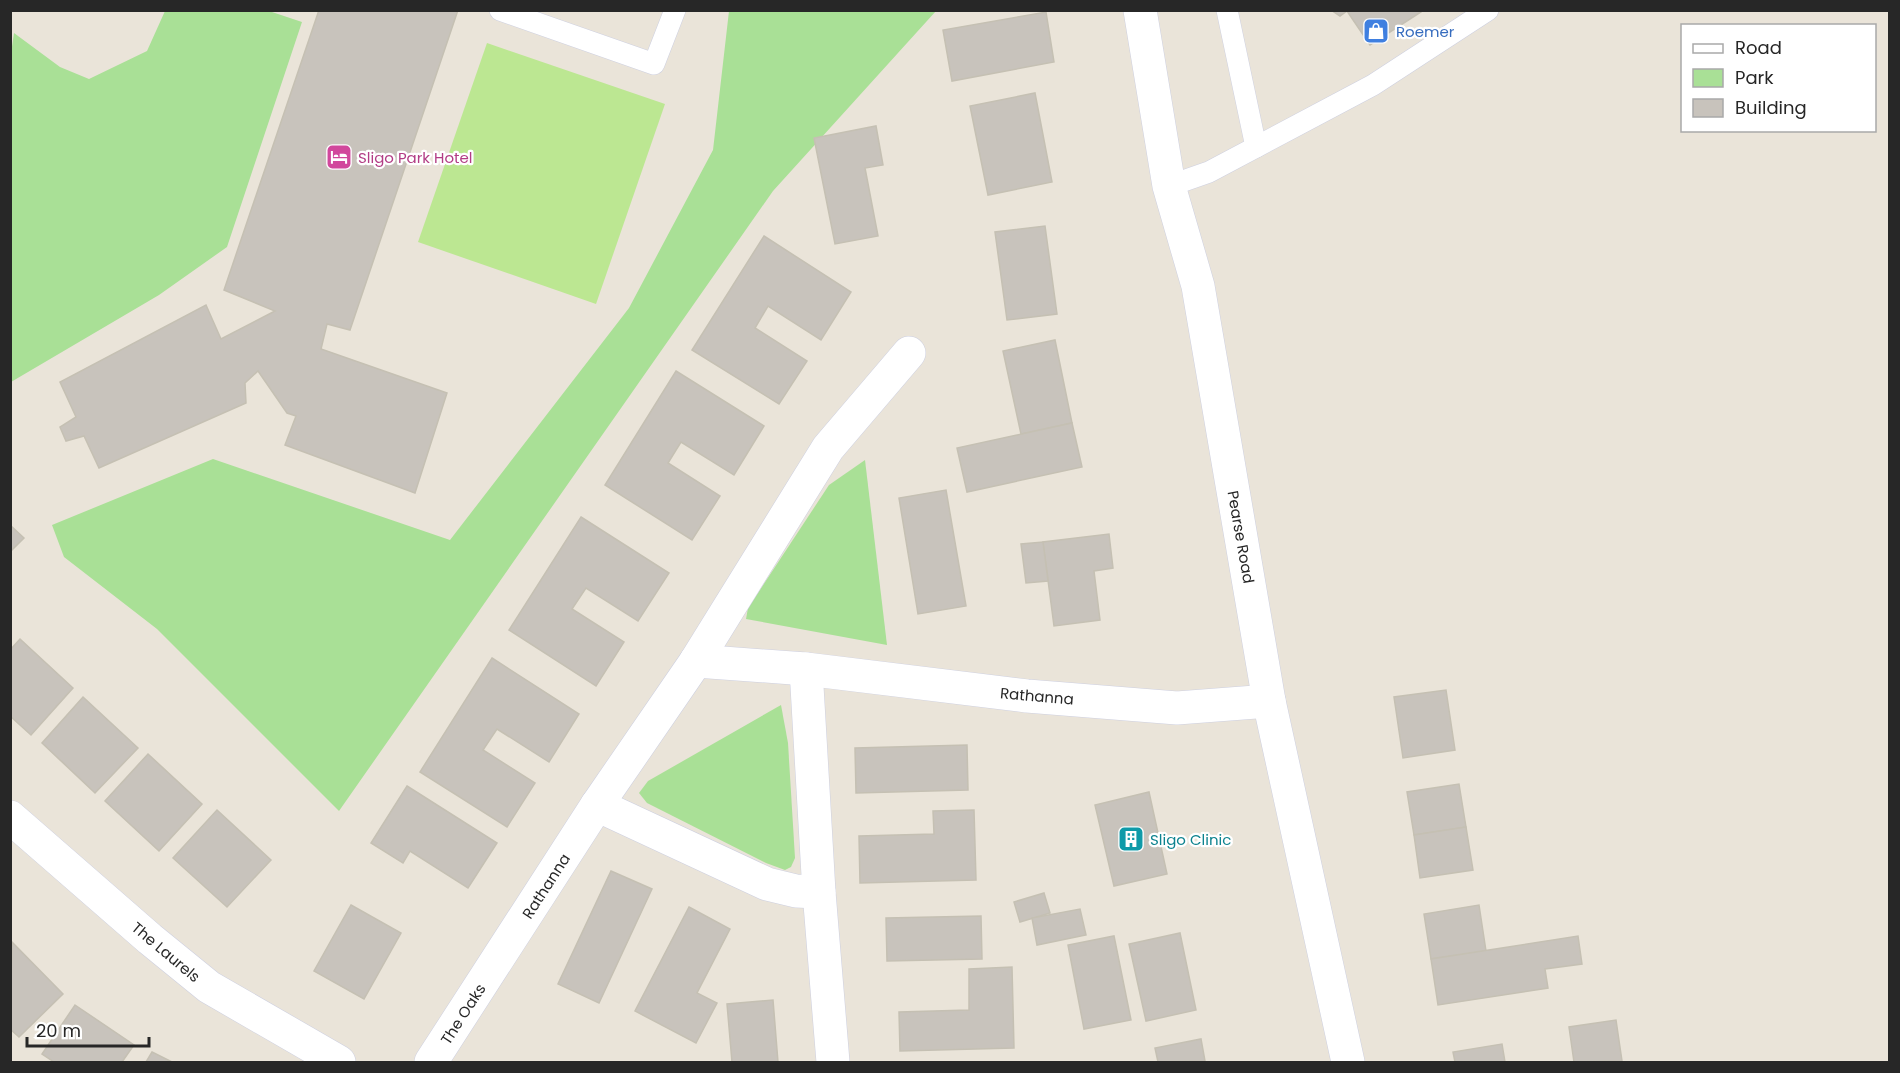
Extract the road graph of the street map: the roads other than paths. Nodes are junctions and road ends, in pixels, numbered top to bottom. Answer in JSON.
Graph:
{"nodes":[{"id":1,"x":501,"y":10,"type":"edge"},
{"id":2,"x":675,"y":10,"type":"edge"},
{"id":3,"x":1140,"y":10,"type":"edge"},
{"id":4,"x":1227,"y":10,"type":"edge"},
{"id":5,"x":1488,"y":10,"type":"edge"},
{"id":6,"x":1256,"y":147,"type":"junction"},
{"id":7,"x":1169,"y":186,"type":"junction"},
{"id":8,"x":909,"y":353,"type":"dead end"},
{"id":9,"x":696,"y":661,"type":"junction"},
{"id":10,"x":806,"y":669,"type":"junction"},
{"id":11,"x":1269,"y":701,"type":"junction"},
{"id":12,"x":597,"y":806,"type":"junction"},
{"id":13,"x":10,"y":817,"type":"edge"},
{"id":14,"x":819,"y":892,"type":"junction"},
{"id":15,"x":495,"y":966,"type":"joint"},
{"id":16,"x":339,"y":1062,"type":"edge"},
{"id":17,"x":431,"y":1062,"type":"edge"},
{"id":18,"x":833,"y":1062,"type":"edge"},
{"id":19,"x":1348,"y":1062,"type":"edge"}],
"edges":[{"from":1,"to":2,"type":"lane"},
{"from":3,"to":7,"type":"street","name":"Pearse Road"},
{"from":4,"to":6,"type":"lane"},
{"from":5,"to":6,"type":"lane"},
{"from":6,"to":7,"type":"lane"},
{"from":7,"to":11,"type":"street","name":"Pearse Road"},
{"from":8,"to":9,"type":"street","name":"Rathanna"},
{"from":9,"to":10,"type":"street","name":"Rathanna"},
{"from":9,"to":12,"type":"street","name":"Rathanna"},
{"from":10,"to":11,"type":"street","name":"Rathanna"},
{"from":10,"to":14,"type":"street"},
{"from":11,"to":19,"type":"street","name":"Pearse Road"},
{"from":12,"to":14,"type":"street"},
{"from":12,"to":15,"type":"street","name":"Rathanna"},
{"from":13,"to":16,"type":"street","name":"The Laurels"},
{"from":14,"to":18,"type":"street"},
{"from":15,"to":17,"type":"street","name":"The Oaks"}]}
